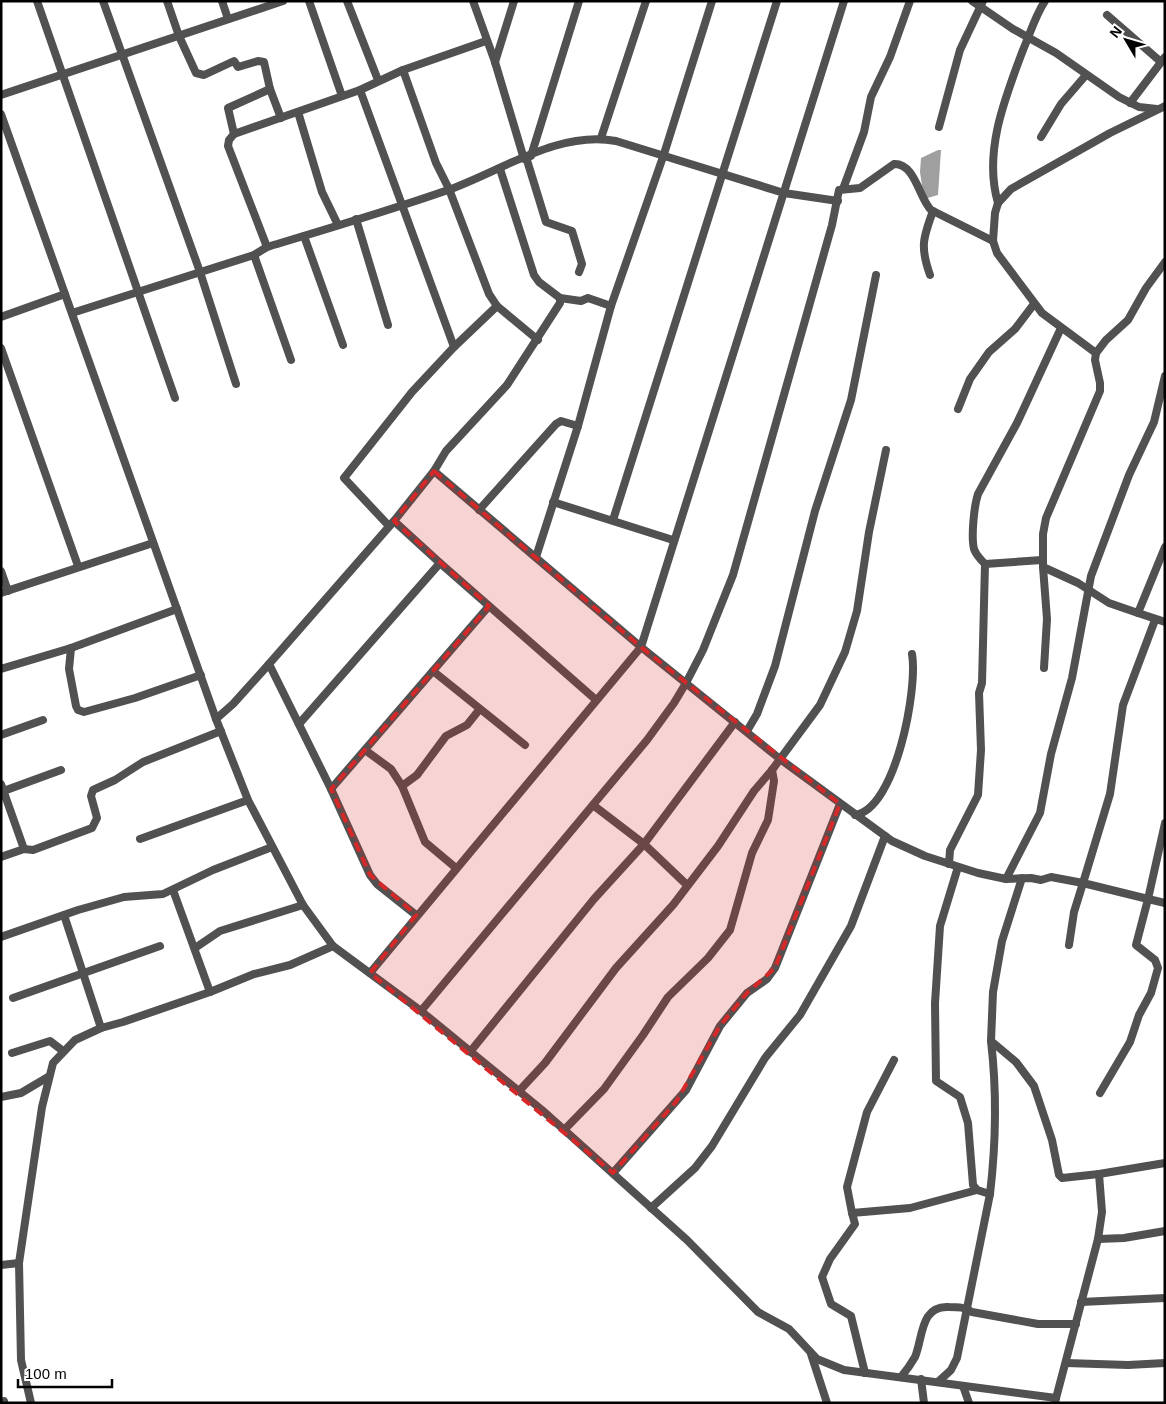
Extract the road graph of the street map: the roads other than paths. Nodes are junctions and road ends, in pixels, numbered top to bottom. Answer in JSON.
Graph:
{"nodes":[{"id":1,"x":37,"y":1,"type":"edge"},
{"id":2,"x":103,"y":1,"type":"edge"},
{"id":3,"x":166,"y":1,"type":"edge"},
{"id":4,"x":222,"y":1,"type":"edge"},
{"id":5,"x":309,"y":1,"type":"edge"},
{"id":6,"x":347,"y":1,"type":"edge"},
{"id":7,"x":473,"y":1,"type":"edge"},
{"id":8,"x":514,"y":1,"type":"edge"},
{"id":9,"x":580,"y":1,"type":"edge"},
{"id":10,"x":646,"y":1,"type":"edge"},
{"id":11,"x":712,"y":1,"type":"edge"},
{"id":12,"x":777,"y":1,"type":"edge"},
{"id":13,"x":844,"y":1,"type":"edge"},
{"id":14,"x":910,"y":1,"type":"edge"},
{"id":15,"x":972,"y":1,"type":"edge"},
{"id":16,"x":1045,"y":1,"type":"edge"},
{"id":17,"x":279,"y":2,"type":"edge"},
{"id":18,"x":981,"y":4,"type":"edge"},
{"id":19,"x":1107,"y":15,"type":"dead end"},
{"id":20,"x":228,"y":19,"type":"junction"},
{"id":21,"x":179,"y":36,"type":"junction"},
{"id":22,"x":1028,"y":38,"type":"junction"},
{"id":23,"x":486,"y":42,"type":"junction"},
{"id":24,"x":122,"y":54,"type":"junction"},
{"id":25,"x":1163,"y":60,"type":"edge"},
{"id":26,"x":494,"y":62,"type":"junction"},
{"id":27,"x":403,"y":70,"type":"junction"},
{"id":28,"x":1086,"y":75,"type":"junction"},
{"id":29,"x":63,"y":76,"type":"junction"},
{"id":30,"x":378,"y":80,"type":"junction"},
{"id":31,"x":270,"y":89,"type":"junction"},
{"id":32,"x":360,"y":90,"type":"junction"},
{"id":33,"x":1,"y":95,"type":"edge"},
{"id":34,"x":342,"y":96,"type":"junction"},
{"id":35,"x":1130,"y":103,"type":"junction"},
{"id":36,"x":1161,"y":108,"type":"edge"},
{"id":37,"x":298,"y":112,"type":"junction"},
{"id":38,"x":1,"y":114,"type":"edge"},
{"id":39,"x":281,"y":118,"type":"junction"},
{"id":40,"x":939,"y":127,"type":"dead end"},
{"id":41,"x":234,"y":134,"type":"junction"},
{"id":42,"x":1041,"y":137,"type":"dead end"},
{"id":43,"x":600,"y":138,"type":"junction"},
{"id":44,"x":664,"y":154,"type":"junction"},
{"id":45,"x":527,"y":157,"type":"junction"},
{"id":46,"x":500,"y":169,"type":"junction"},
{"id":47,"x":724,"y":173,"type":"junction"},
{"id":48,"x":450,"y":189,"type":"junction"},
{"id":49,"x":843,"y":189,"type":"junction"},
{"id":50,"x":784,"y":193,"type":"junction"},
{"id":51,"x":838,"y":201,"type":"junction"},
{"id":52,"x":998,"y":203,"type":"junction"},
{"id":53,"x":401,"y":206,"type":"junction"},
{"id":54,"x":934,"y":212,"type":"junction"},
{"id":55,"x":356,"y":219,"type":"junction"},
{"id":56,"x":338,"y":225,"type":"junction"},
{"id":57,"x":304,"y":236,"type":"junction"},
{"id":58,"x":993,"y":241,"type":"junction"},
{"id":59,"x":267,"y":247,"type":"junction"},
{"id":60,"x":254,"y":254,"type":"junction"},
{"id":61,"x":1165,"y":262,"type":"edge"},
{"id":62,"x":200,"y":272,"type":"junction"},
{"id":63,"x":579,"y":272,"type":"dead end"},
{"id":64,"x":930,"y":275,"type":"dead end"},
{"id":65,"x":876,"y":276,"type":"dead end"},
{"id":66,"x":137,"y":291,"type":"junction"},
{"id":67,"x":65,"y":294,"type":"junction"},
{"id":68,"x":560,"y":298,"type":"junction"},
{"id":69,"x":1034,"y":304,"type":"junction"},
{"id":70,"x":497,"y":306,"type":"junction"},
{"id":71,"x":611,"y":306,"type":"junction"},
{"id":72,"x":72,"y":313,"type":"junction"},
{"id":73,"x":1,"y":317,"type":"edge"},
{"id":74,"x":388,"y":325,"type":"dead end"},
{"id":75,"x":1061,"y":328,"type":"junction"},
{"id":76,"x":538,"y":340,"type":"junction"},
{"id":77,"x":343,"y":345,"type":"dead end"},
{"id":78,"x":454,"y":347,"type":"junction"},
{"id":79,"x":1,"y":348,"type":"edge"},
{"id":80,"x":1096,"y":353,"type":"junction"},
{"id":81,"x":291,"y":360,"type":"dead end"},
{"id":82,"x":1165,"y":376,"type":"edge"},
{"id":83,"x":236,"y":384,"type":"dead end"},
{"id":84,"x":174,"y":398,"type":"dead end"},
{"id":85,"x":958,"y":409,"type":"dead end"},
{"id":86,"x":578,"y":426,"type":"junction"},
{"id":87,"x":886,"y":450,"type":"dead end"},
{"id":88,"x":434,"y":471,"type":"junction"},
{"id":89,"x":553,"y":502,"type":"junction"},
{"id":90,"x":479,"y":510,"type":"junction"},
{"id":91,"x":613,"y":520,"type":"junction"},
{"id":92,"x":391,"y":523,"type":"junction"},
{"id":93,"x":673,"y":540,"type":"junction"},
{"id":94,"x":153,"y":543,"type":"junction"},
{"id":95,"x":1165,"y":547,"type":"edge"},
{"id":96,"x":536,"y":558,"type":"junction"},
{"id":97,"x":440,"y":563,"type":"junction"},
{"id":98,"x":985,"y":564,"type":"junction"},
{"id":99,"x":1043,"y":564,"type":"junction"},
{"id":100,"x":78,"y":566,"type":"junction"},
{"id":101,"x":1,"y":571,"type":"edge"},
{"id":102,"x":1088,"y":589,"type":"junction"},
{"id":103,"x":5,"y":592,"type":"edge"},
{"id":104,"x":489,"y":606,"type":"junction"},
{"id":105,"x":177,"y":609,"type":"junction"},
{"id":106,"x":1138,"y":613,"type":"junction"},
{"id":107,"x":1156,"y":620,"type":"junction"},
{"id":108,"x":1165,"y":622,"type":"edge"},
{"id":109,"x":641,"y":647,"type":"junction"},
{"id":110,"x":70,"y":648,"type":"junction"},
{"id":111,"x":912,"y":654,"type":"dead end"},
{"id":112,"x":269,"y":664,"type":"junction"},
{"id":113,"x":1044,"y":668,"type":"dead end"},
{"id":114,"x":1,"y":669,"type":"edge"},
{"id":115,"x":432,"y":671,"type":"junction"},
{"id":116,"x":201,"y":674,"type":"junction"},
{"id":117,"x":686,"y":683,"type":"junction"},
{"id":118,"x":596,"y":698,"type":"junction"},
{"id":119,"x":479,"y":710,"type":"junction"},
{"id":120,"x":216,"y":719,"type":"junction"},
{"id":121,"x":43,"y":720,"type":"dead end"},
{"id":122,"x":735,"y":722,"type":"junction"},
{"id":123,"x":299,"y":724,"type":"junction"},
{"id":124,"x":221,"y":731,"type":"junction"},
{"id":125,"x":748,"y":731,"type":"junction"},
{"id":126,"x":1,"y":735,"type":"edge"},
{"id":127,"x":525,"y":745,"type":"dead end"},
{"id":128,"x":365,"y":750,"type":"junction"},
{"id":129,"x":780,"y":759,"type":"junction"},
{"id":130,"x":61,"y":770,"type":"dead end"},
{"id":131,"x":772,"y":770,"type":"junction"},
{"id":132,"x":402,"y":786,"type":"junction"},
{"id":133,"x":2,"y":789,"type":"edge"},
{"id":134,"x":331,"y":789,"type":"junction"},
{"id":135,"x":248,"y":800,"type":"junction"},
{"id":136,"x":840,"y":804,"type":"junction"},
{"id":137,"x":593,"y":806,"type":"junction"},
{"id":138,"x":855,"y":815,"type":"junction"},
{"id":139,"x":1165,"y":823,"type":"edge"},
{"id":140,"x":885,"y":836,"type":"junction"},
{"id":141,"x":140,"y":839,"type":"dead end"},
{"id":142,"x":644,"y":844,"type":"junction"},
{"id":143,"x":272,"y":847,"type":"junction"},
{"id":144,"x":24,"y":849,"type":"junction"},
{"id":145,"x":1,"y":857,"type":"edge"},
{"id":146,"x":949,"y":864,"type":"junction"},
{"id":147,"x":958,"y":867,"type":"junction"},
{"id":148,"x":456,"y":868,"type":"junction"},
{"id":149,"x":1022,"y":878,"type":"junction"},
{"id":150,"x":1006,"y":879,"type":"junction"},
{"id":151,"x":1083,"y":883,"type":"junction"},
{"id":152,"x":687,"y":885,"type":"junction"},
{"id":153,"x":173,"y":890,"type":"junction"},
{"id":154,"x":1148,"y":899,"type":"junction"},
{"id":155,"x":1165,"y":903,"type":"edge"},
{"id":156,"x":303,"y":905,"type":"junction"},
{"id":157,"x":64,"y":915,"type":"junction"},
{"id":158,"x":416,"y":915,"type":"junction"},
{"id":159,"x":1,"y":937,"type":"edge"},
{"id":160,"x":1069,"y":945,"type":"dead end"},
{"id":161,"x":160,"y":946,"type":"dead end"},
{"id":162,"x":333,"y":946,"type":"junction"},
{"id":163,"x":195,"y":948,"type":"junction"},
{"id":164,"x":84,"y":973,"type":"junction"},
{"id":165,"x":370,"y":973,"type":"junction"},
{"id":166,"x":210,"y":992,"type":"junction"},
{"id":167,"x":13,"y":998,"type":"dead end"},
{"id":168,"x":421,"y":1011,"type":"junction"},
{"id":169,"x":100,"y":1028,"type":"junction"},
{"id":170,"x":991,"y":1041,"type":"junction"},
{"id":171,"x":63,"y":1051,"type":"junction"},
{"id":172,"x":470,"y":1052,"type":"junction"},
{"id":173,"x":12,"y":1053,"type":"dead end"},
{"id":174,"x":894,"y":1060,"type":"dead end"},
{"id":175,"x":48,"y":1078,"type":"junction"},
{"id":176,"x":519,"y":1091,"type":"junction"},
{"id":177,"x":1100,"y":1093,"type":"dead end"},
{"id":178,"x":1,"y":1097,"type":"edge"},
{"id":179,"x":564,"y":1130,"type":"junction"},
{"id":180,"x":1165,"y":1163,"type":"edge"},
{"id":181,"x":613,"y":1173,"type":"junction"},
{"id":182,"x":1099,"y":1174,"type":"junction"},
{"id":183,"x":977,"y":1190,"type":"junction"},
{"id":184,"x":990,"y":1194,"type":"junction"},
{"id":185,"x":651,"y":1208,"type":"junction"},
{"id":186,"x":852,"y":1213,"type":"junction"},
{"id":187,"x":1165,"y":1231,"type":"edge"},
{"id":188,"x":1098,"y":1239,"type":"junction"},
{"id":189,"x":18,"y":1263,"type":"junction"},
{"id":190,"x":1,"y":1265,"type":"edge"},
{"id":191,"x":1165,"y":1298,"type":"edge"},
{"id":192,"x":1081,"y":1302,"type":"junction"},
{"id":193,"x":968,"y":1309,"type":"junction"},
{"id":194,"x":1076,"y":1324,"type":"junction"},
{"id":195,"x":811,"y":1352,"type":"junction"},
{"id":196,"x":1066,"y":1363,"type":"junction"},
{"id":197,"x":1165,"y":1363,"type":"edge"},
{"id":198,"x":865,"y":1373,"type":"junction"},
{"id":199,"x":901,"y":1377,"type":"junction"},
{"id":200,"x":921,"y":1380,"type":"junction"},
{"id":201,"x":938,"y":1381,"type":"junction"},
{"id":202,"x":963,"y":1386,"type":"junction"},
{"id":203,"x":1056,"y":1400,"type":"edge"},
{"id":204,"x":31,"y":1403,"type":"edge"},
{"id":205,"x":827,"y":1403,"type":"edge"},
{"id":206,"x":924,"y":1403,"type":"edge"},
{"id":207,"x":969,"y":1403,"type":"edge"}],
"edges":[{"from":1,"to":29,"type":"street"},
{"from":2,"to":24,"type":"street"},
{"from":3,"to":21,"type":"street"},
{"from":4,"to":20,"type":"street"},
{"from":5,"to":34,"type":"street"},
{"from":6,"to":30,"type":"street"},
{"from":7,"to":23,"type":"street"},
{"from":8,"to":26,"type":"street"},
{"from":9,"to":45,"type":"street"},
{"from":10,"to":43,"type":"street"},
{"from":11,"to":44,"type":"street"},
{"from":12,"to":47,"type":"street"},
{"from":13,"to":50,"type":"street"},
{"from":14,"to":49,"type":"street"},
{"from":15,"to":18,"type":"street"},
{"from":16,"to":22,"type":"street"},
{"from":17,"to":20,"type":"street"},
{"from":18,"to":22,"type":"street"},
{"from":18,"to":40,"type":"street"},
{"from":19,"to":25,"type":"street"},
{"from":20,"to":21,"type":"street"},
{"from":21,"to":24,"type":"street"},
{"from":21,"to":31,"type":"street"},
{"from":22,"to":28,"type":"street"},
{"from":22,"to":52,"type":"street"},
{"from":23,"to":26,"type":"street"},
{"from":23,"to":27,"type":"street"},
{"from":24,"to":29,"type":"street"},
{"from":24,"to":62,"type":"street"},
{"from":25,"to":35,"type":"street"},
{"from":26,"to":45,"type":"street"},
{"from":27,"to":30,"type":"street"},
{"from":27,"to":48,"type":"street"},
{"from":28,"to":35,"type":"street"},
{"from":28,"to":42,"type":"street"},
{"from":29,"to":33,"type":"street"},
{"from":29,"to":66,"type":"street"},
{"from":30,"to":32,"type":"street"},
{"from":31,"to":39,"type":"street"},
{"from":31,"to":41,"type":"street"},
{"from":32,"to":34,"type":"street"},
{"from":32,"to":53,"type":"street"},
{"from":34,"to":37,"type":"street"},
{"from":35,"to":36,"type":"street"},
{"from":36,"to":52,"type":"street"},
{"from":37,"to":39,"type":"street"},
{"from":37,"to":56,"type":"street"},
{"from":38,"to":67,"type":"street"},
{"from":39,"to":41,"type":"street"},
{"from":41,"to":59,"type":"street"},
{"from":43,"to":44,"type":"street"},
{"from":43,"to":45,"type":"street"},
{"from":44,"to":47,"type":"street"},
{"from":44,"to":71,"type":"street"},
{"from":45,"to":46,"type":"street"},
{"from":45,"to":63,"type":"street"},
{"from":46,"to":48,"type":"street"},
{"from":46,"to":68,"type":"street"},
{"from":47,"to":50,"type":"street"},
{"from":47,"to":91,"type":"street"},
{"from":48,"to":53,"type":"street"},
{"from":48,"to":70,"type":"street"},
{"from":49,"to":51,"type":"street"},
{"from":49,"to":54,"type":"street"},
{"from":50,"to":51,"type":"street"},
{"from":50,"to":93,"type":"street"},
{"from":51,"to":117,"type":"street"},
{"from":52,"to":58,"type":"street"},
{"from":53,"to":55,"type":"street"},
{"from":53,"to":78,"type":"street"},
{"from":54,"to":58,"type":"street"},
{"from":54,"to":64,"type":"street"},
{"from":55,"to":56,"type":"street"},
{"from":55,"to":74,"type":"street"},
{"from":56,"to":57,"type":"street"},
{"from":57,"to":59,"type":"street"},
{"from":57,"to":77,"type":"street"},
{"from":58,"to":69,"type":"street"},
{"from":59,"to":60,"type":"street"},
{"from":60,"to":62,"type":"street"},
{"from":60,"to":81,"type":"street"},
{"from":61,"to":80,"type":"street"},
{"from":62,"to":66,"type":"street"},
{"from":62,"to":83,"type":"street"},
{"from":65,"to":125,"type":"street"},
{"from":66,"to":72,"type":"street"},
{"from":66,"to":84,"type":"street"},
{"from":67,"to":72,"type":"street"},
{"from":67,"to":73,"type":"street"},
{"from":68,"to":71,"type":"street"},
{"from":68,"to":76,"type":"street"},
{"from":69,"to":75,"type":"street"},
{"from":69,"to":85,"type":"street"},
{"from":70,"to":76,"type":"street"},
{"from":70,"to":78,"type":"street"},
{"from":71,"to":86,"type":"street"},
{"from":72,"to":94,"type":"street"},
{"from":75,"to":80,"type":"street"},
{"from":75,"to":98,"type":"street"},
{"from":76,"to":88,"type":"street"},
{"from":78,"to":92,"type":"street"},
{"from":79,"to":100,"type":"street"},
{"from":80,"to":99,"type":"street"},
{"from":82,"to":102,"type":"street"},
{"from":86,"to":89,"type":"street"},
{"from":86,"to":90,"type":"street"},
{"from":87,"to":129,"type":"street"},
{"from":88,"to":90,"type":"street"},
{"from":88,"to":92,"type":"street"},
{"from":89,"to":91,"type":"street"},
{"from":89,"to":96,"type":"street"},
{"from":90,"to":96,"type":"street"},
{"from":91,"to":93,"type":"street"},
{"from":92,"to":97,"type":"street"},
{"from":92,"to":112,"type":"street"},
{"from":93,"to":109,"type":"street"},
{"from":94,"to":100,"type":"street"},
{"from":94,"to":105,"type":"street"},
{"from":95,"to":106,"type":"street"},
{"from":96,"to":109,"type":"street"},
{"from":97,"to":104,"type":"street"},
{"from":97,"to":123,"type":"street"},
{"from":98,"to":99,"type":"street"},
{"from":98,"to":146,"type":"street"},
{"from":99,"to":102,"type":"street"},
{"from":99,"to":113,"type":"street"},
{"from":100,"to":103,"type":"street"},
{"from":101,"to":103,"type":"street"},
{"from":102,"to":106,"type":"street"},
{"from":102,"to":150,"type":"street"},
{"from":104,"to":115,"type":"street"},
{"from":104,"to":118,"type":"street"},
{"from":105,"to":110,"type":"street"},
{"from":105,"to":116,"type":"street"},
{"from":106,"to":107,"type":"street"},
{"from":107,"to":108,"type":"street"},
{"from":107,"to":151,"type":"street"},
{"from":109,"to":117,"type":"street"},
{"from":109,"to":118,"type":"street"},
{"from":110,"to":114,"type":"street"},
{"from":110,"to":116,"type":"street"},
{"from":111,"to":138,"type":"street"},
{"from":112,"to":120,"type":"street"},
{"from":112,"to":123,"type":"street"},
{"from":115,"to":119,"type":"street"},
{"from":115,"to":128,"type":"street"},
{"from":116,"to":120,"type":"street"},
{"from":117,"to":122,"type":"street"},
{"from":117,"to":137,"type":"street"},
{"from":118,"to":148,"type":"street"},
{"from":119,"to":127,"type":"street"},
{"from":119,"to":132,"type":"street"},
{"from":120,"to":124,"type":"street"},
{"from":121,"to":126,"type":"street"},
{"from":122,"to":125,"type":"street"},
{"from":122,"to":142,"type":"street"},
{"from":123,"to":134,"type":"street"},
{"from":124,"to":135,"type":"street"},
{"from":124,"to":144,"type":"street"},
{"from":125,"to":129,"type":"street"},
{"from":128,"to":132,"type":"street"},
{"from":128,"to":134,"type":"street"},
{"from":129,"to":131,"type":"street"},
{"from":129,"to":136,"type":"street"},
{"from":130,"to":133,"type":"street"},
{"from":131,"to":152,"type":"street"},
{"from":131,"to":179,"type":"street"},
{"from":132,"to":148,"type":"street"},
{"from":133,"to":144,"type":"street"},
{"from":134,"to":158,"type":"street"},
{"from":135,"to":141,"type":"street"},
{"from":135,"to":143,"type":"street"},
{"from":136,"to":138,"type":"street"},
{"from":136,"to":181,"type":"street"},
{"from":137,"to":142,"type":"street"},
{"from":137,"to":168,"type":"street"},
{"from":138,"to":140,"type":"street"},
{"from":139,"to":154,"type":"street"},
{"from":140,"to":146,"type":"street"},
{"from":140,"to":185,"type":"street"},
{"from":142,"to":152,"type":"street"},
{"from":142,"to":172,"type":"street"},
{"from":143,"to":153,"type":"street"},
{"from":143,"to":156,"type":"street"},
{"from":144,"to":145,"type":"street"},
{"from":146,"to":147,"type":"street"},
{"from":147,"to":150,"type":"street"},
{"from":147,"to":183,"type":"street"},
{"from":148,"to":158,"type":"street"},
{"from":149,"to":150,"type":"street"},
{"from":149,"to":151,"type":"street"},
{"from":149,"to":170,"type":"street"},
{"from":151,"to":154,"type":"street"},
{"from":151,"to":160,"type":"street"},
{"from":152,"to":176,"type":"street"},
{"from":153,"to":157,"type":"street"},
{"from":153,"to":163,"type":"street"},
{"from":154,"to":155,"type":"street"},
{"from":154,"to":177,"type":"street"},
{"from":156,"to":162,"type":"street"},
{"from":156,"to":163,"type":"street"},
{"from":157,"to":159,"type":"street"},
{"from":157,"to":164,"type":"street"},
{"from":158,"to":165,"type":"street"},
{"from":161,"to":164,"type":"street"},
{"from":162,"to":165,"type":"street"},
{"from":162,"to":166,"type":"street"},
{"from":163,"to":166,"type":"street"},
{"from":164,"to":167,"type":"street"},
{"from":164,"to":169,"type":"street"},
{"from":165,"to":168,"type":"street"},
{"from":166,"to":169,"type":"street"},
{"from":168,"to":172,"type":"street"},
{"from":169,"to":171,"type":"street"},
{"from":170,"to":182,"type":"street"},
{"from":170,"to":184,"type":"street"},
{"from":171,"to":173,"type":"street"},
{"from":171,"to":175,"type":"street"},
{"from":172,"to":176,"type":"street"},
{"from":174,"to":186,"type":"street"},
{"from":175,"to":178,"type":"street"},
{"from":175,"to":189,"type":"street"},
{"from":176,"to":179,"type":"street"},
{"from":179,"to":181,"type":"street"},
{"from":180,"to":182,"type":"street"},
{"from":181,"to":185,"type":"street"},
{"from":182,"to":188,"type":"street"},
{"from":183,"to":184,"type":"street"},
{"from":183,"to":186,"type":"street"},
{"from":184,"to":193,"type":"street"},
{"from":185,"to":195,"type":"street"},
{"from":186,"to":198,"type":"street"},
{"from":187,"to":188,"type":"street"},
{"from":188,"to":192,"type":"street"},
{"from":189,"to":190,"type":"street"},
{"from":189,"to":204,"type":"street"},
{"from":191,"to":192,"type":"street"},
{"from":192,"to":194,"type":"street"},
{"from":193,"to":194,"type":"street"},
{"from":193,"to":199,"type":"street"},
{"from":193,"to":201,"type":"street"},
{"from":194,"to":196,"type":"street"},
{"from":195,"to":198,"type":"street"},
{"from":195,"to":205,"type":"street"},
{"from":196,"to":197,"type":"street"},
{"from":196,"to":203,"type":"street"},
{"from":198,"to":199,"type":"street"},
{"from":199,"to":200,"type":"street"},
{"from":200,"to":201,"type":"street"},
{"from":200,"to":206,"type":"street"},
{"from":201,"to":202,"type":"street"},
{"from":202,"to":203,"type":"street"},
{"from":202,"to":207,"type":"street"}]}
